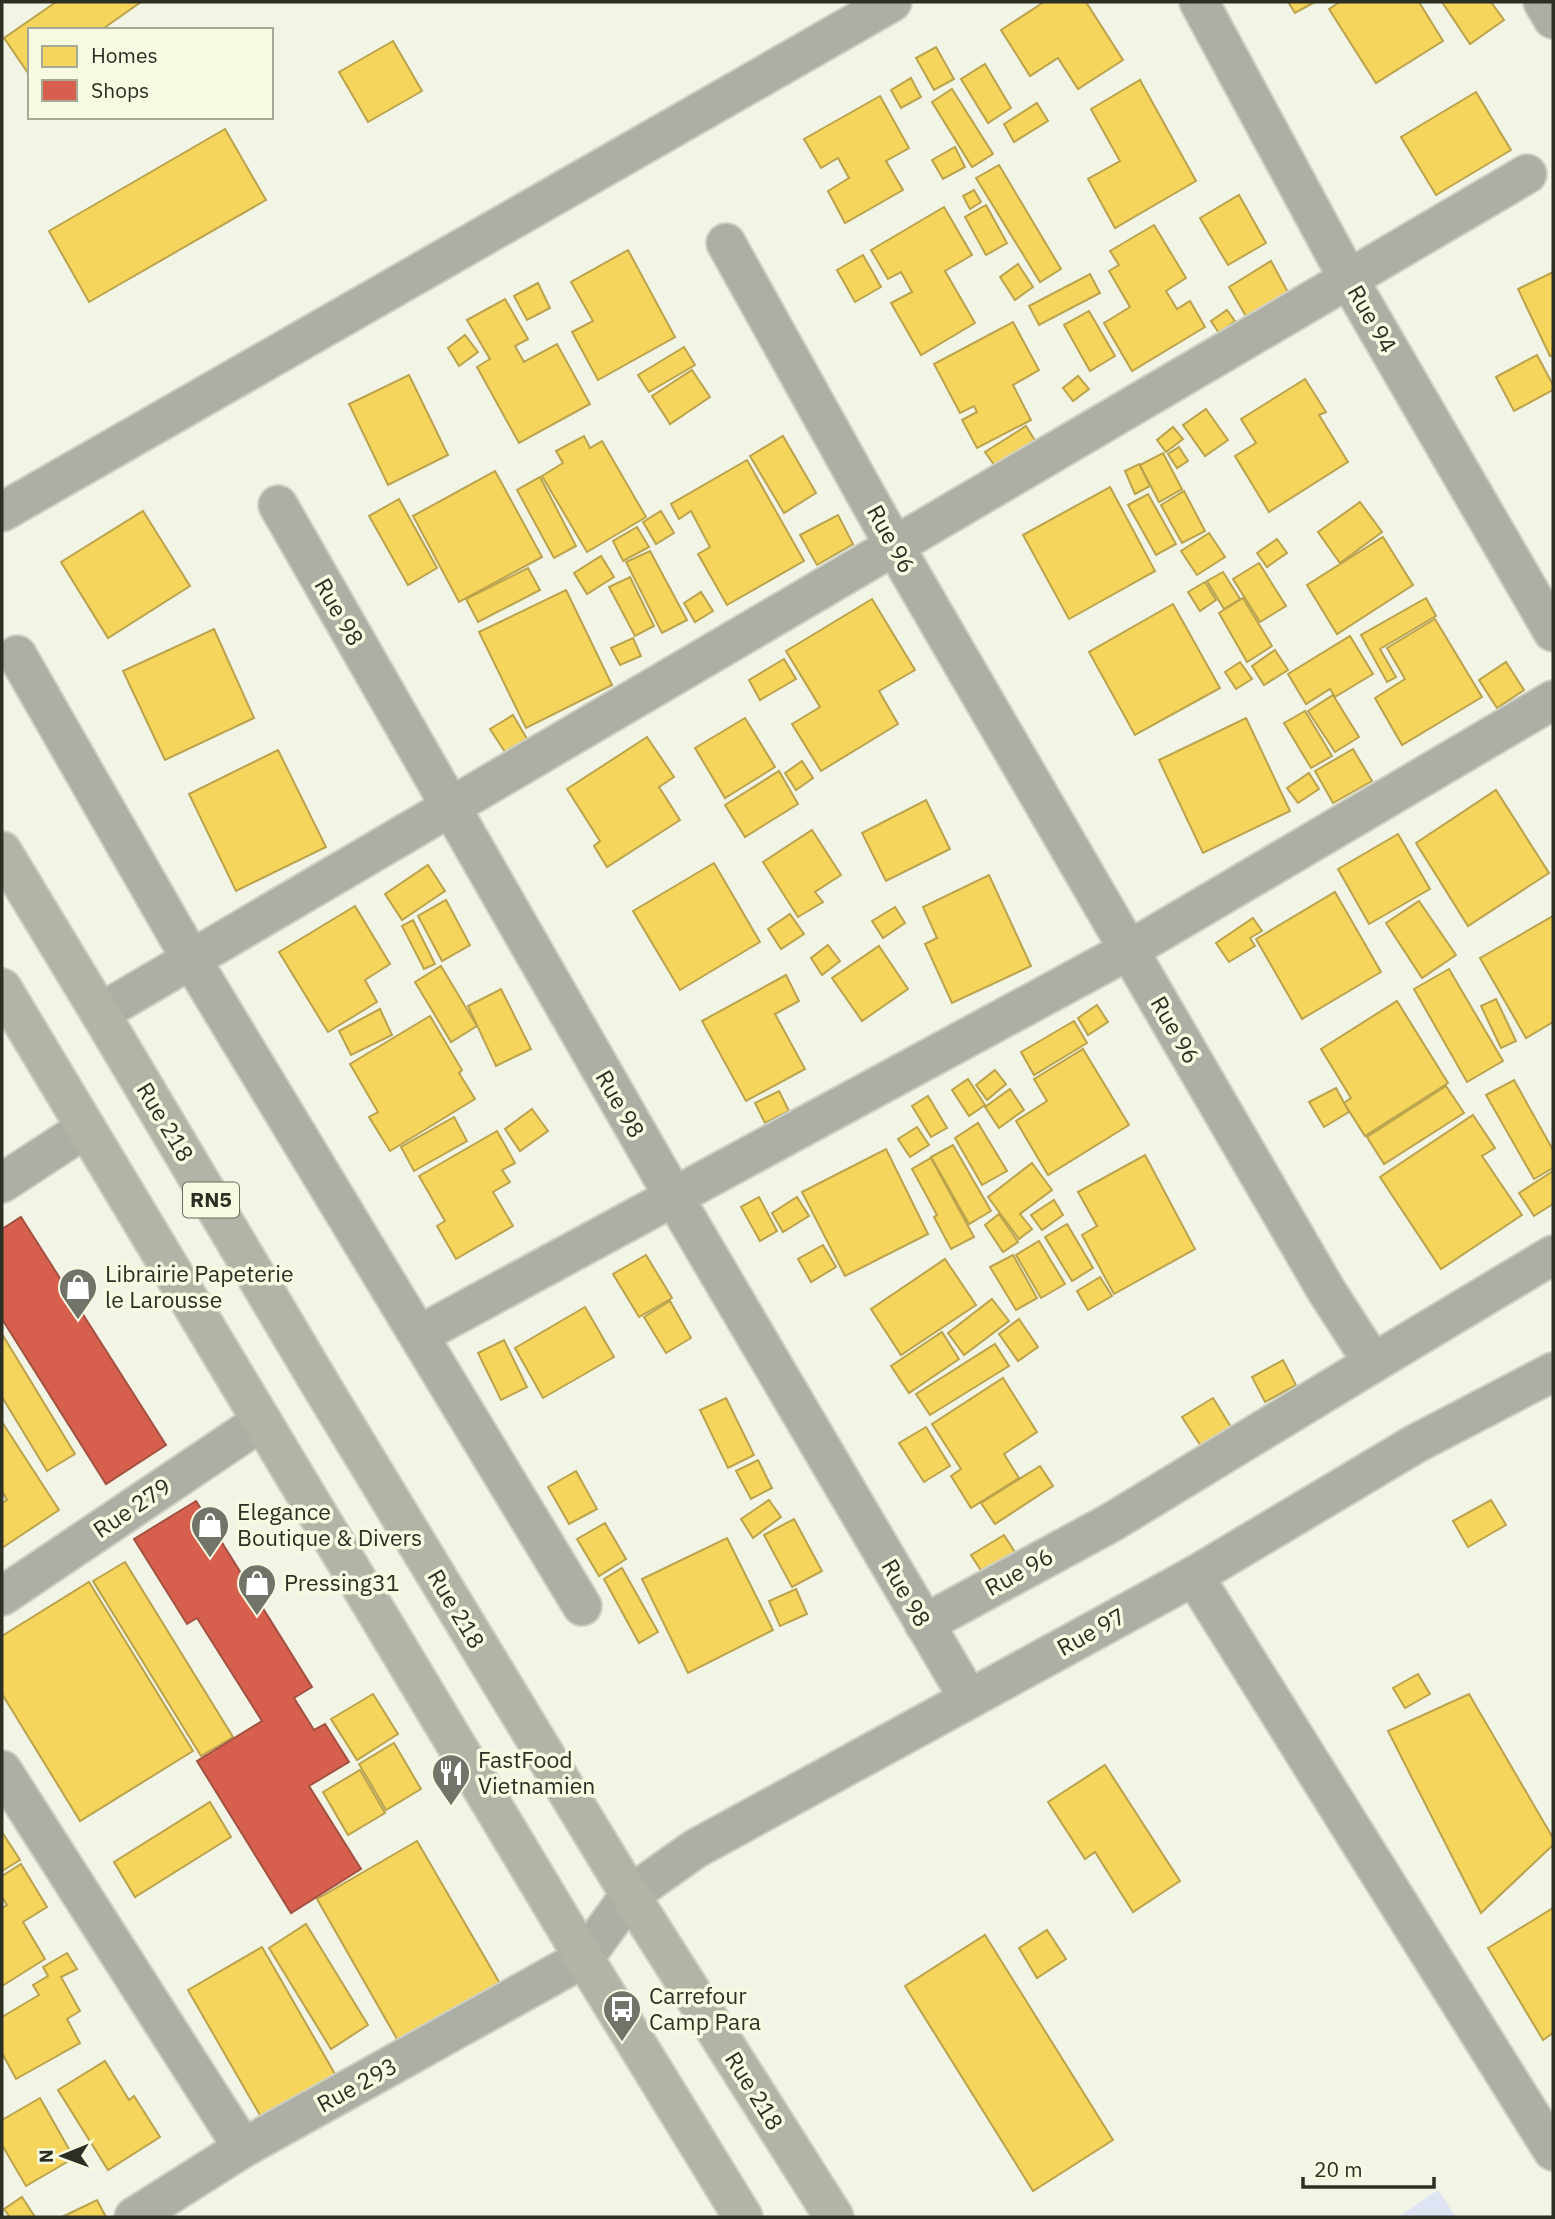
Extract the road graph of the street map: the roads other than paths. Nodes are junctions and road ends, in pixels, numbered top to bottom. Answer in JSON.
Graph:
{"nodes":[{"id":1,"x":892,"y":2,"type":"edge"},
{"id":2,"x":1199,"y":2,"type":"edge"},
{"id":3,"x":1527,"y":174,"type":"dead end"},
{"id":4,"x":726,"y":243,"type":"dead end"},
{"id":5,"x":1349,"y":280,"type":"junction"},
{"id":6,"x":278,"y":505,"type":"dead end"},
{"id":7,"x":2,"y":512,"type":"edge"},
{"id":8,"x":895,"y":547,"type":"junction"},
{"id":9,"x":1553,"y":632,"type":"edge"},
{"id":10,"x":17,"y":655,"type":"dead end"},
{"id":11,"x":1553,"y":700,"type":"edge"},
{"id":12,"x":451,"y":808,"type":"junction"},
{"id":13,"x":2,"y":851,"type":"edge"},
{"id":14,"x":1129,"y":950,"type":"junction"},
{"id":15,"x":191,"y":959,"type":"junction"},
{"id":16,"x":2,"y":988,"type":"edge"},
{"id":17,"x":100,"y":1013,"type":"junction"},
{"id":18,"x":86,"y":1128,"type":"junction"},
{"id":19,"x":2,"y":1183,"type":"edge"},
{"id":20,"x":674,"y":1197,"type":"junction"},
{"id":21,"x":1553,"y":1255,"type":"edge"},
{"id":22,"x":418,"y":1335,"type":"junction"},
{"id":23,"x":1373,"y":1363,"type":"junction"},
{"id":24,"x":1553,"y":1372,"type":"edge"},
{"id":25,"x":262,"y":1420,"type":"junction"},
{"id":26,"x":1194,"y":1576,"type":"junction"},
{"id":27,"x":2,"y":1596,"type":"edge"},
{"id":28,"x":582,"y":1606,"type":"dead end"},
{"id":29,"x":924,"y":1624,"type":"junction"},
{"id":30,"x":969,"y":1699,"type":"junction"},
{"id":31,"x":2,"y":1770,"type":"edge"},
{"id":32,"x":630,"y":1895,"type":"junction"},
{"id":33,"x":584,"y":1958,"type":"junction"},
{"id":34,"x":243,"y":2148,"type":"junction"},
{"id":35,"x":1553,"y":2151,"type":"edge"},
{"id":36,"x":134,"y":2217,"type":"edge"},
{"id":37,"x":743,"y":2217,"type":"edge"},
{"id":38,"x":834,"y":2217,"type":"edge"}],
"edges":[{"from":1,"to":7,"type":"street"},
{"from":2,"to":5,"type":"street","name":"Rue 94"},
{"from":3,"to":5,"type":"street"},
{"from":4,"to":8,"type":"street","name":"Rue 96"},
{"from":5,"to":8,"type":"street"},
{"from":5,"to":9,"type":"street","name":"Rue 94"},
{"from":6,"to":12,"type":"street","name":"Rue 98"},
{"from":8,"to":12,"type":"street"},
{"from":8,"to":14,"type":"street","name":"Rue 96"},
{"from":10,"to":15,"type":"street"},
{"from":11,"to":14,"type":"street"},
{"from":12,"to":15,"type":"street"},
{"from":12,"to":20,"type":"street","name":"Rue 98"},
{"from":13,"to":17,"type":"highway","name":"Rue 218","number":"RN5"},
{"from":14,"to":20,"type":"street"},
{"from":14,"to":23,"type":"street","name":"Rue 96"},
{"from":15,"to":17,"type":"street"},
{"from":15,"to":22,"type":"street"},
{"from":16,"to":18,"type":"highway"},
{"from":17,"to":32,"type":"highway","name":"Rue 218","number":"RN5"},
{"from":18,"to":19,"type":"street"},
{"from":18,"to":25,"type":"highway"},
{"from":20,"to":22,"type":"street"},
{"from":20,"to":29,"type":"street","name":"Rue 98"},
{"from":21,"to":23,"type":"street"},
{"from":22,"to":28,"type":"street"},
{"from":23,"to":29,"type":"street","name":"Rue 96"},
{"from":24,"to":26,"type":"street","name":"Rue 97"},
{"from":25,"to":27,"type":"street","name":"Rue 279"},
{"from":25,"to":33,"type":"highway"},
{"from":26,"to":30,"type":"street","name":"Rue 97"},
{"from":26,"to":35,"type":"street"},
{"from":29,"to":30,"type":"street","name":"Rue 98"},
{"from":30,"to":32,"type":"street","name":"Rue 97"},
{"from":31,"to":34,"type":"street"},
{"from":32,"to":33,"type":"street","name":"Rue 97"},
{"from":32,"to":38,"type":"highway","name":"Rue 218","number":"RN5"},
{"from":33,"to":34,"type":"street","name":"Rue 293"},
{"from":33,"to":37,"type":"highway"},
{"from":34,"to":36,"type":"street","name":"Rue 293"}]}
